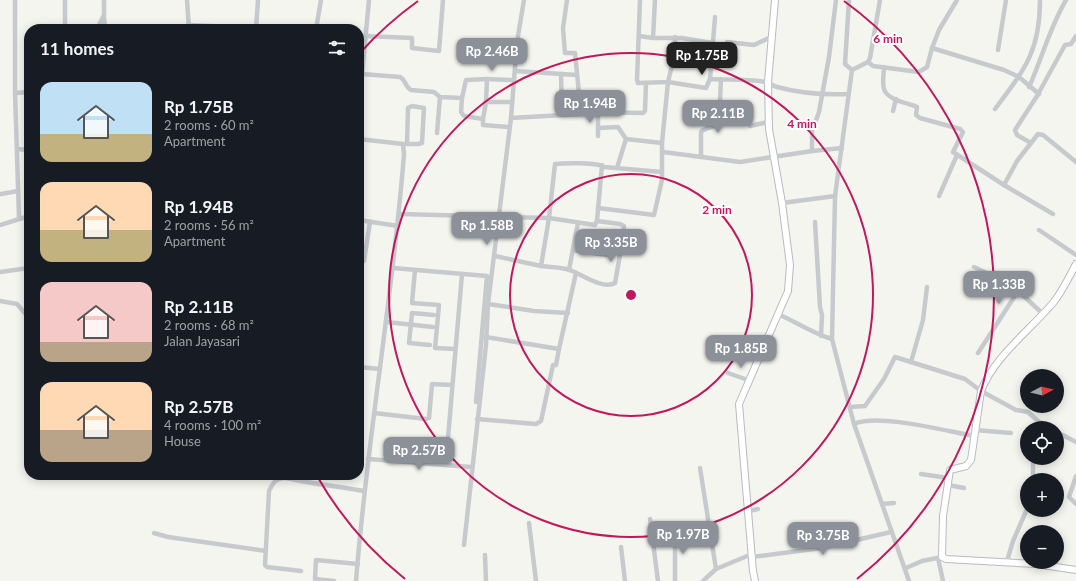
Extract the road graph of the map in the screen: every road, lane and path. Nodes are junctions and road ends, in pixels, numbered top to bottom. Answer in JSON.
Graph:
{"nodes":[{"id":1,"x":15,"y":0,"type":"edge"},
{"id":2,"x":65,"y":0,"type":"edge"},
{"id":3,"x":104,"y":0,"type":"edge"},
{"id":4,"x":187,"y":0,"type":"edge"},
{"id":5,"x":258,"y":0,"type":"edge"},
{"id":6,"x":320,"y":0,"type":"edge"},
{"id":7,"x":369,"y":0,"type":"edge"},
{"id":8,"x":442,"y":0,"type":"edge"},
{"id":9,"x":524,"y":0,"type":"edge"},
{"id":10,"x":568,"y":0,"type":"edge"},
{"id":11,"x":640,"y":0,"type":"edge"},
{"id":12,"x":655,"y":0,"type":"edge"},
{"id":13,"x":776,"y":0,"type":"edge"},
{"id":14,"x":836,"y":0,"type":"edge"},
{"id":15,"x":849,"y":0,"type":"edge"},
{"id":16,"x":880,"y":0,"type":"edge"},
{"id":17,"x":957,"y":0,"type":"edge"},
{"id":18,"x":1006,"y":0,"type":"edge"},
{"id":19,"x":1040,"y":0,"type":"edge"},
{"id":20,"x":1066,"y":0,"type":"edge"},
{"id":21,"x":104,"y":15,"type":"junction"},
{"id":22,"x":715,"y":17,"type":"dead end"},
{"id":23,"x":65,"y":24,"type":"edge"},
{"id":24,"x":100,"y":24,"type":"edge"},
{"id":25,"x":105,"y":24,"type":"edge"},
{"id":26,"x":188,"y":24,"type":"edge"},
{"id":27,"x":256,"y":24,"type":"edge"},
{"id":28,"x":317,"y":24,"type":"edge"},
{"id":29,"x":365,"y":36,"type":"junction"},
{"id":30,"x":638,"y":36,"type":"junction"},
{"id":31,"x":1076,"y":36,"type":"edge"},
{"id":32,"x":676,"y":37,"type":"junction"},
{"id":33,"x":771,"y":37,"type":"junction"},
{"id":34,"x":653,"y":38,"type":"junction"},
{"id":35,"x":727,"y":42,"type":"dead end"},
{"id":36,"x":712,"y":43,"type":"junction"},
{"id":37,"x":932,"y":48,"type":"junction"},
{"id":38,"x":364,"y":49,"type":"edge"},
{"id":39,"x":998,"y":50,"type":"dead end"},
{"id":40,"x":868,"y":62,"type":"junction"},
{"id":41,"x":884,"y":67,"type":"junction"},
{"id":42,"x":852,"y":70,"type":"junction"},
{"id":43,"x":515,"y":71,"type":"junction"},
{"id":44,"x":364,"y":74,"type":"edge"},
{"id":45,"x":561,"y":74,"type":"junction"},
{"id":46,"x":577,"y":75,"type":"junction"},
{"id":47,"x":1019,"y":77,"type":"junction"},
{"id":48,"x":487,"y":79,"type":"junction"},
{"id":49,"x":710,"y":79,"type":"junction"},
{"id":50,"x":721,"y":79,"type":"junction"},
{"id":51,"x":511,"y":80,"type":"dead end"},
{"id":52,"x":668,"y":82,"type":"junction"},
{"id":53,"x":768,"y":82,"type":"junction"},
{"id":54,"x":646,"y":83,"type":"junction"},
{"id":55,"x":1029,"y":87,"type":"junction"},
{"id":56,"x":24,"y":92,"type":"edge"},
{"id":57,"x":15,"y":93,"type":"junction"},
{"id":58,"x":822,"y":94,"type":"junction"},
{"id":59,"x":848,"y":94,"type":"junction"},
{"id":60,"x":1039,"y":94,"type":"junction"},
{"id":61,"x":440,"y":97,"type":"junction"},
{"id":62,"x":462,"y":98,"type":"junction"},
{"id":63,"x":896,"y":99,"type":"junction"},
{"id":64,"x":486,"y":102,"type":"junction"},
{"id":65,"x":510,"y":102,"type":"dead end"},
{"id":66,"x":995,"y":108,"type":"dead end"},
{"id":67,"x":893,"y":111,"type":"dead end"},
{"id":68,"x":598,"y":112,"type":"junction"},
{"id":69,"x":581,"y":114,"type":"junction"},
{"id":70,"x":562,"y":116,"type":"junction"},
{"id":71,"x":511,"y":118,"type":"junction"},
{"id":72,"x":483,"y":119,"type":"junction"},
{"id":73,"x":768,"y":122,"type":"junction"},
{"id":74,"x":750,"y":126,"type":"dead end"},
{"id":75,"x":508,"y":127,"type":"dead end"},
{"id":76,"x":598,"y":128,"type":"junction"},
{"id":77,"x":437,"y":133,"type":"dead end"},
{"id":78,"x":598,"y":136,"type":"dead end"},
{"id":79,"x":626,"y":139,"type":"junction"},
{"id":80,"x":364,"y":140,"type":"edge"},
{"id":81,"x":662,"y":143,"type":"junction"},
{"id":82,"x":1031,"y":143,"type":"junction"},
{"id":83,"x":405,"y":144,"type":"junction"},
{"id":84,"x":842,"y":148,"type":"junction"},
{"id":85,"x":17,"y":149,"type":"junction"},
{"id":86,"x":24,"y":150,"type":"edge"},
{"id":87,"x":812,"y":151,"type":"junction"},
{"id":88,"x":663,"y":152,"type":"junction"},
{"id":89,"x":957,"y":155,"type":"junction"},
{"id":90,"x":775,"y":156,"type":"junction"},
{"id":91,"x":701,"y":157,"type":"junction"},
{"id":92,"x":1076,"y":162,"type":"edge"},
{"id":93,"x":602,"y":165,"type":"junction"},
{"id":94,"x":617,"y":168,"type":"junction"},
{"id":95,"x":662,"y":172,"type":"junction"},
{"id":96,"x":1004,"y":185,"type":"junction"},
{"id":97,"x":18,"y":192,"type":"junction"},
{"id":98,"x":1,"y":194,"type":"edge"},
{"id":99,"x":835,"y":196,"type":"junction"},
{"id":100,"x":939,"y":196,"type":"dead end"},
{"id":101,"x":782,"y":203,"type":"junction"},
{"id":102,"x":598,"y":208,"type":"junction"},
{"id":103,"x":400,"y":214,"type":"junction"},
{"id":104,"x":1053,"y":214,"type":"dead end"},
{"id":105,"x":500,"y":216,"type":"junction"},
{"id":106,"x":24,"y":217,"type":"edge"},
{"id":107,"x":19,"y":218,"type":"junction"},
{"id":108,"x":549,"y":218,"type":"junction"},
{"id":109,"x":364,"y":221,"type":"edge"},
{"id":110,"x":597,"y":221,"type":"junction"},
{"id":111,"x":370,"y":222,"type":"junction"},
{"id":112,"x":815,"y":222,"type":"dead end"},
{"id":113,"x":578,"y":223,"type":"junction"},
{"id":114,"x":0,"y":225,"type":"edge"},
{"id":115,"x":398,"y":226,"type":"junction"},
{"id":116,"x":1039,"y":230,"type":"dead end"},
{"id":117,"x":573,"y":250,"type":"junction"},
{"id":118,"x":1076,"y":255,"type":"edge"},
{"id":119,"x":495,"y":256,"type":"junction"},
{"id":120,"x":606,"y":256,"type":"dead end"},
{"id":121,"x":364,"y":261,"type":"dead end"},
{"id":122,"x":1076,"y":264,"type":"edge"},
{"id":123,"x":541,"y":266,"type":"junction"},
{"id":124,"x":974,"y":267,"type":"dead end"},
{"id":125,"x":392,"y":268,"type":"junction"},
{"id":126,"x":24,"y":269,"type":"edge"},
{"id":127,"x":415,"y":270,"type":"junction"},
{"id":128,"x":569,"y":270,"type":"junction"},
{"id":129,"x":0,"y":272,"type":"edge"},
{"id":130,"x":576,"y":273,"type":"junction"},
{"id":131,"x":462,"y":274,"type":"junction"},
{"id":132,"x":927,"y":287,"type":"dead end"},
{"id":133,"x":1018,"y":291,"type":"junction"},
{"id":134,"x":0,"y":301,"type":"edge"},
{"id":135,"x":488,"y":304,"type":"junction"},
{"id":136,"x":24,"y":312,"type":"edge"},
{"id":137,"x":568,"y":313,"type":"junction"},
{"id":138,"x":778,"y":314,"type":"junction"},
{"id":139,"x":1043,"y":314,"type":"junction"},
{"id":140,"x":434,"y":315,"type":"dead end"},
{"id":141,"x":386,"y":322,"type":"junction"},
{"id":142,"x":411,"y":324,"type":"junction"},
{"id":143,"x":433,"y":327,"type":"dead end"},
{"id":144,"x":821,"y":336,"type":"junction"},
{"id":145,"x":486,"y":337,"type":"junction"},
{"id":146,"x":832,"y":339,"type":"junction"},
{"id":147,"x":430,"y":346,"type":"dead end"},
{"id":148,"x":455,"y":349,"type":"junction"},
{"id":149,"x":559,"y":349,"type":"junction"},
{"id":150,"x":978,"y":353,"type":"dead end"},
{"id":151,"x":911,"y":362,"type":"junction"},
{"id":152,"x":364,"y":367,"type":"edge"},
{"id":153,"x":380,"y":369,"type":"junction"},
{"id":154,"x":728,"y":373,"type":"dead end"},
{"id":155,"x":748,"y":380,"type":"junction"},
{"id":156,"x":452,"y":385,"type":"junction"},
{"id":157,"x":981,"y":391,"type":"junction"},
{"id":158,"x":476,"y":405,"type":"dead end"},
{"id":159,"x":850,"y":408,"type":"junction"},
{"id":160,"x":374,"y":413,"type":"junction"},
{"id":161,"x":477,"y":419,"type":"junction"},
{"id":162,"x":1038,"y":421,"type":"edge"},
{"id":163,"x":854,"y":424,"type":"junction"},
{"id":164,"x":974,"y":433,"type":"junction"},
{"id":165,"x":1011,"y":433,"type":"dead end"},
{"id":166,"x":1064,"y":436,"type":"edge"},
{"id":167,"x":448,"y":438,"type":"dead end"},
{"id":168,"x":1076,"y":442,"type":"edge"},
{"id":169,"x":368,"y":459,"type":"junction"},
{"id":170,"x":471,"y":467,"type":"junction"},
{"id":171,"x":700,"y":468,"type":"dead end"},
{"id":172,"x":921,"y":474,"type":"dead end"},
{"id":173,"x":1076,"y":476,"type":"edge"},
{"id":174,"x":276,"y":480,"type":"edge"},
{"id":175,"x":293,"y":480,"type":"edge"},
{"id":176,"x":948,"y":481,"type":"junction"},
{"id":177,"x":964,"y":488,"type":"dead end"},
{"id":178,"x":364,"y":491,"type":"junction"},
{"id":179,"x":894,"y":503,"type":"dead end"},
{"id":180,"x":882,"y":504,"type":"junction"},
{"id":181,"x":1076,"y":504,"type":"edge"},
{"id":182,"x":758,"y":509,"type":"dead end"},
{"id":183,"x":749,"y":510,"type":"junction"},
{"id":184,"x":1024,"y":517,"type":"edge"},
{"id":185,"x":650,"y":519,"type":"dead end"},
{"id":186,"x":529,"y":523,"type":"dead end"},
{"id":187,"x":675,"y":530,"type":"dead end"},
{"id":188,"x":891,"y":532,"type":"junction"},
{"id":189,"x":154,"y":533,"type":"dead end"},
{"id":190,"x":464,"y":545,"type":"dead end"},
{"id":191,"x":621,"y":547,"type":"dead end"},
{"id":192,"x":266,"y":551,"type":"junction"},
{"id":193,"x":486,"y":555,"type":"dead end"},
{"id":194,"x":752,"y":555,"type":"junction"},
{"id":195,"x":940,"y":557,"type":"junction"},
{"id":196,"x":1007,"y":561,"type":"junction"},
{"id":197,"x":358,"y":564,"type":"junction"},
{"id":198,"x":906,"y":568,"type":"junction"},
{"id":199,"x":716,"y":569,"type":"junction"},
{"id":200,"x":1076,"y":570,"type":"edge"},
{"id":201,"x":301,"y":571,"type":"dead end"},
{"id":202,"x":334,"y":581,"type":"edge"},
{"id":203,"x":356,"y":581,"type":"edge"},
{"id":204,"x":486,"y":581,"type":"edge"},
{"id":205,"x":536,"y":581,"type":"edge"},
{"id":206,"x":625,"y":581,"type":"edge"},
{"id":207,"x":658,"y":581,"type":"edge"},
{"id":208,"x":675,"y":581,"type":"edge"},
{"id":209,"x":703,"y":581,"type":"edge"},
{"id":210,"x":755,"y":581,"type":"edge"},
{"id":211,"x":909,"y":581,"type":"edge"},
{"id":212,"x":943,"y":581,"type":"edge"}],
"edges":[{"from":1,"to":57,"type":"street"},
{"from":2,"to":23,"type":"street"},
{"from":3,"to":21,"type":"street"},
{"from":4,"to":26,"type":"street"},
{"from":5,"to":27,"type":"street"},
{"from":6,"to":28,"type":"street"},
{"from":7,"to":29,"type":"street"},
{"from":8,"to":29,"type":"street"},
{"from":9,"to":43,"type":"street"},
{"from":10,"to":46,"type":"street"},
{"from":11,"to":30,"type":"street"},
{"from":12,"to":34,"type":"street"},
{"from":13,"to":33,"type":"street"},
{"from":14,"to":58,"type":"street"},
{"from":15,"to":42,"type":"street"},
{"from":16,"to":40,"type":"street"},
{"from":17,"to":37,"type":"street"},
{"from":18,"to":39,"type":"street"},
{"from":19,"to":47,"type":"street"},
{"from":20,"to":55,"type":"street"},
{"from":21,"to":24,"type":"street"},
{"from":21,"to":25,"type":"street"},
{"from":22,"to":36,"type":"street"},
{"from":29,"to":38,"type":"street"},
{"from":30,"to":34,"type":"street"},
{"from":30,"to":54,"type":"street"},
{"from":31,"to":60,"type":"street"},
{"from":32,"to":34,"type":"street"},
{"from":32,"to":36,"type":"street"},
{"from":32,"to":52,"type":"street"},
{"from":33,"to":35,"type":"street"},
{"from":33,"to":53,"type":"street"},
{"from":36,"to":49,"type":"street"},
{"from":37,"to":41,"type":"street"},
{"from":37,"to":47,"type":"street"},
{"from":40,"to":41,"type":"street"},
{"from":40,"to":42,"type":"street"},
{"from":41,"to":63,"type":"street"},
{"from":42,"to":59,"type":"street"},
{"from":43,"to":45,"type":"street"},
{"from":43,"to":71,"type":"street"},
{"from":44,"to":61,"type":"street"},
{"from":45,"to":46,"type":"street"},
{"from":45,"to":70,"type":"street"},
{"from":46,"to":69,"type":"street"},
{"from":47,"to":55,"type":"street"},
{"from":47,"to":66,"type":"street"},
{"from":48,"to":51,"type":"street"},
{"from":48,"to":62,"type":"street"},
{"from":48,"to":64,"type":"street"},
{"from":49,"to":50,"type":"street"},
{"from":49,"to":52,"type":"street"},
{"from":50,"to":53,"type":"street"},
{"from":50,"to":91,"type":"street"},
{"from":52,"to":54,"type":"street"},
{"from":52,"to":81,"type":"street"},
{"from":53,"to":58,"type":"street"},
{"from":53,"to":73,"type":"street"},
{"from":54,"to":68,"type":"street"},
{"from":55,"to":60,"type":"street"},
{"from":56,"to":57,"type":"street"},
{"from":57,"to":85,"type":"street"},
{"from":58,"to":59,"type":"street"},
{"from":58,"to":87,"type":"street"},
{"from":59,"to":84,"type":"street"},
{"from":60,"to":82,"type":"street"},
{"from":61,"to":62,"type":"street"},
{"from":61,"to":77,"type":"street"},
{"from":62,"to":72,"type":"street"},
{"from":63,"to":67,"type":"street"},
{"from":63,"to":89,"type":"street"},
{"from":64,"to":65,"type":"street"},
{"from":64,"to":72,"type":"street"},
{"from":68,"to":69,"type":"street"},
{"from":68,"to":76,"type":"street"},
{"from":69,"to":70,"type":"street"},
{"from":70,"to":71,"type":"street"},
{"from":71,"to":105,"type":"street"},
{"from":72,"to":75,"type":"street"},
{"from":73,"to":74,"type":"street"},
{"from":73,"to":90,"type":"street"},
{"from":76,"to":78,"type":"street"},
{"from":76,"to":79,"type":"street"},
{"from":79,"to":81,"type":"street"},
{"from":79,"to":94,"type":"street"},
{"from":80,"to":83,"type":"street"},
{"from":81,"to":88,"type":"street"},
{"from":82,"to":92,"type":"street"},
{"from":82,"to":96,"type":"street"},
{"from":83,"to":83,"type":"street"},
{"from":83,"to":103,"type":"street"},
{"from":84,"to":87,"type":"street"},
{"from":84,"to":99,"type":"street"},
{"from":85,"to":86,"type":"street"},
{"from":85,"to":97,"type":"street"},
{"from":87,"to":90,"type":"street"},
{"from":88,"to":91,"type":"street"},
{"from":88,"to":95,"type":"street"},
{"from":89,"to":96,"type":"street"},
{"from":89,"to":100,"type":"street"},
{"from":90,"to":91,"type":"street"},
{"from":90,"to":101,"type":"street"},
{"from":93,"to":94,"type":"street"},
{"from":93,"to":102,"type":"street"},
{"from":93,"to":108,"type":"street"},
{"from":94,"to":95,"type":"street"},
{"from":95,"to":102,"type":"street"},
{"from":96,"to":104,"type":"street"},
{"from":97,"to":98,"type":"street"},
{"from":97,"to":107,"type":"street"},
{"from":99,"to":101,"type":"street"},
{"from":99,"to":146,"type":"street"},
{"from":101,"to":138,"type":"street"},
{"from":102,"to":110,"type":"street"},
{"from":103,"to":105,"type":"street"},
{"from":103,"to":115,"type":"street"},
{"from":105,"to":108,"type":"street"},
{"from":105,"to":119,"type":"street"},
{"from":106,"to":107,"type":"street"},
{"from":107,"to":114,"type":"street"},
{"from":108,"to":113,"type":"street"},
{"from":108,"to":123,"type":"street"},
{"from":109,"to":111,"type":"street"},
{"from":110,"to":113,"type":"street"},
{"from":110,"to":130,"type":"street"},
{"from":111,"to":115,"type":"street"},
{"from":111,"to":121,"type":"street"},
{"from":112,"to":144,"type":"street"},
{"from":113,"to":117,"type":"street"},
{"from":115,"to":125,"type":"street"},
{"from":116,"to":118,"type":"street"},
{"from":117,"to":120,"type":"street"},
{"from":117,"to":128,"type":"street"},
{"from":119,"to":123,"type":"street"},
{"from":119,"to":135,"type":"street"},
{"from":122,"to":139,"type":"street"},
{"from":123,"to":128,"type":"street"},
{"from":124,"to":133,"type":"street"},
{"from":125,"to":127,"type":"street"},
{"from":125,"to":141,"type":"street"},
{"from":126,"to":129,"type":"street"},
{"from":127,"to":131,"type":"street"},
{"from":127,"to":148,"type":"street"},
{"from":128,"to":130,"type":"street"},
{"from":130,"to":137,"type":"street"},
{"from":131,"to":148,"type":"street"},
{"from":131,"to":158,"type":"street"},
{"from":132,"to":151,"type":"street"},
{"from":133,"to":139,"type":"street"},
{"from":133,"to":150,"type":"street"},
{"from":134,"to":136,"type":"street"},
{"from":135,"to":137,"type":"street"},
{"from":135,"to":145,"type":"street"},
{"from":137,"to":149,"type":"street"},
{"from":138,"to":144,"type":"street"},
{"from":138,"to":155,"type":"street"},
{"from":139,"to":157,"type":"street"},
{"from":140,"to":142,"type":"street"},
{"from":141,"to":142,"type":"street"},
{"from":141,"to":153,"type":"street"},
{"from":142,"to":143,"type":"street"},
{"from":142,"to":147,"type":"street"},
{"from":144,"to":146,"type":"street"},
{"from":145,"to":149,"type":"street"},
{"from":145,"to":161,"type":"street"},
{"from":146,"to":159,"type":"street"},
{"from":148,"to":156,"type":"street"},
{"from":149,"to":161,"type":"street"},
{"from":151,"to":157,"type":"street"},
{"from":151,"to":159,"type":"street"},
{"from":152,"to":153,"type":"street"},
{"from":153,"to":160,"type":"street"},
{"from":154,"to":155,"type":"street"},
{"from":155,"to":183,"type":"street"},
{"from":156,"to":160,"type":"street"},
{"from":156,"to":167,"type":"street"},
{"from":157,"to":162,"type":"street"},
{"from":157,"to":164,"type":"street"},
{"from":159,"to":163,"type":"street"},
{"from":160,"to":169,"type":"street"},
{"from":161,"to":170,"type":"street"},
{"from":163,"to":164,"type":"street"},
{"from":163,"to":180,"type":"street"},
{"from":164,"to":165,"type":"street"},
{"from":164,"to":176,"type":"street"},
{"from":166,"to":168,"type":"street"},
{"from":169,"to":170,"type":"street"},
{"from":169,"to":178,"type":"street"},
{"from":170,"to":190,"type":"street"},
{"from":171,"to":199,"type":"street"},
{"from":172,"to":176,"type":"street"},
{"from":173,"to":181,"type":"street"},
{"from":174,"to":192,"type":"street"},
{"from":175,"to":178,"type":"street"},
{"from":176,"to":177,"type":"street"},
{"from":176,"to":195,"type":"street"},
{"from":178,"to":197,"type":"street"},
{"from":179,"to":180,"type":"street"},
{"from":180,"to":188,"type":"street"},
{"from":182,"to":183,"type":"street"},
{"from":183,"to":194,"type":"street"},
{"from":184,"to":196,"type":"street"},
{"from":185,"to":207,"type":"street"},
{"from":186,"to":205,"type":"street"},
{"from":187,"to":208,"type":"street"},
{"from":188,"to":194,"type":"street"},
{"from":188,"to":198,"type":"street"},
{"from":189,"to":192,"type":"street"},
{"from":191,"to":206,"type":"street"},
{"from":192,"to":201,"type":"street"},
{"from":193,"to":204,"type":"street"},
{"from":194,"to":199,"type":"street"},
{"from":194,"to":210,"type":"street"},
{"from":195,"to":196,"type":"street"},
{"from":195,"to":198,"type":"street"},
{"from":195,"to":212,"type":"street"},
{"from":196,"to":200,"type":"street"},
{"from":197,"to":202,"type":"street"},
{"from":197,"to":203,"type":"street"},
{"from":198,"to":211,"type":"street"},
{"from":199,"to":209,"type":"street"}]}
